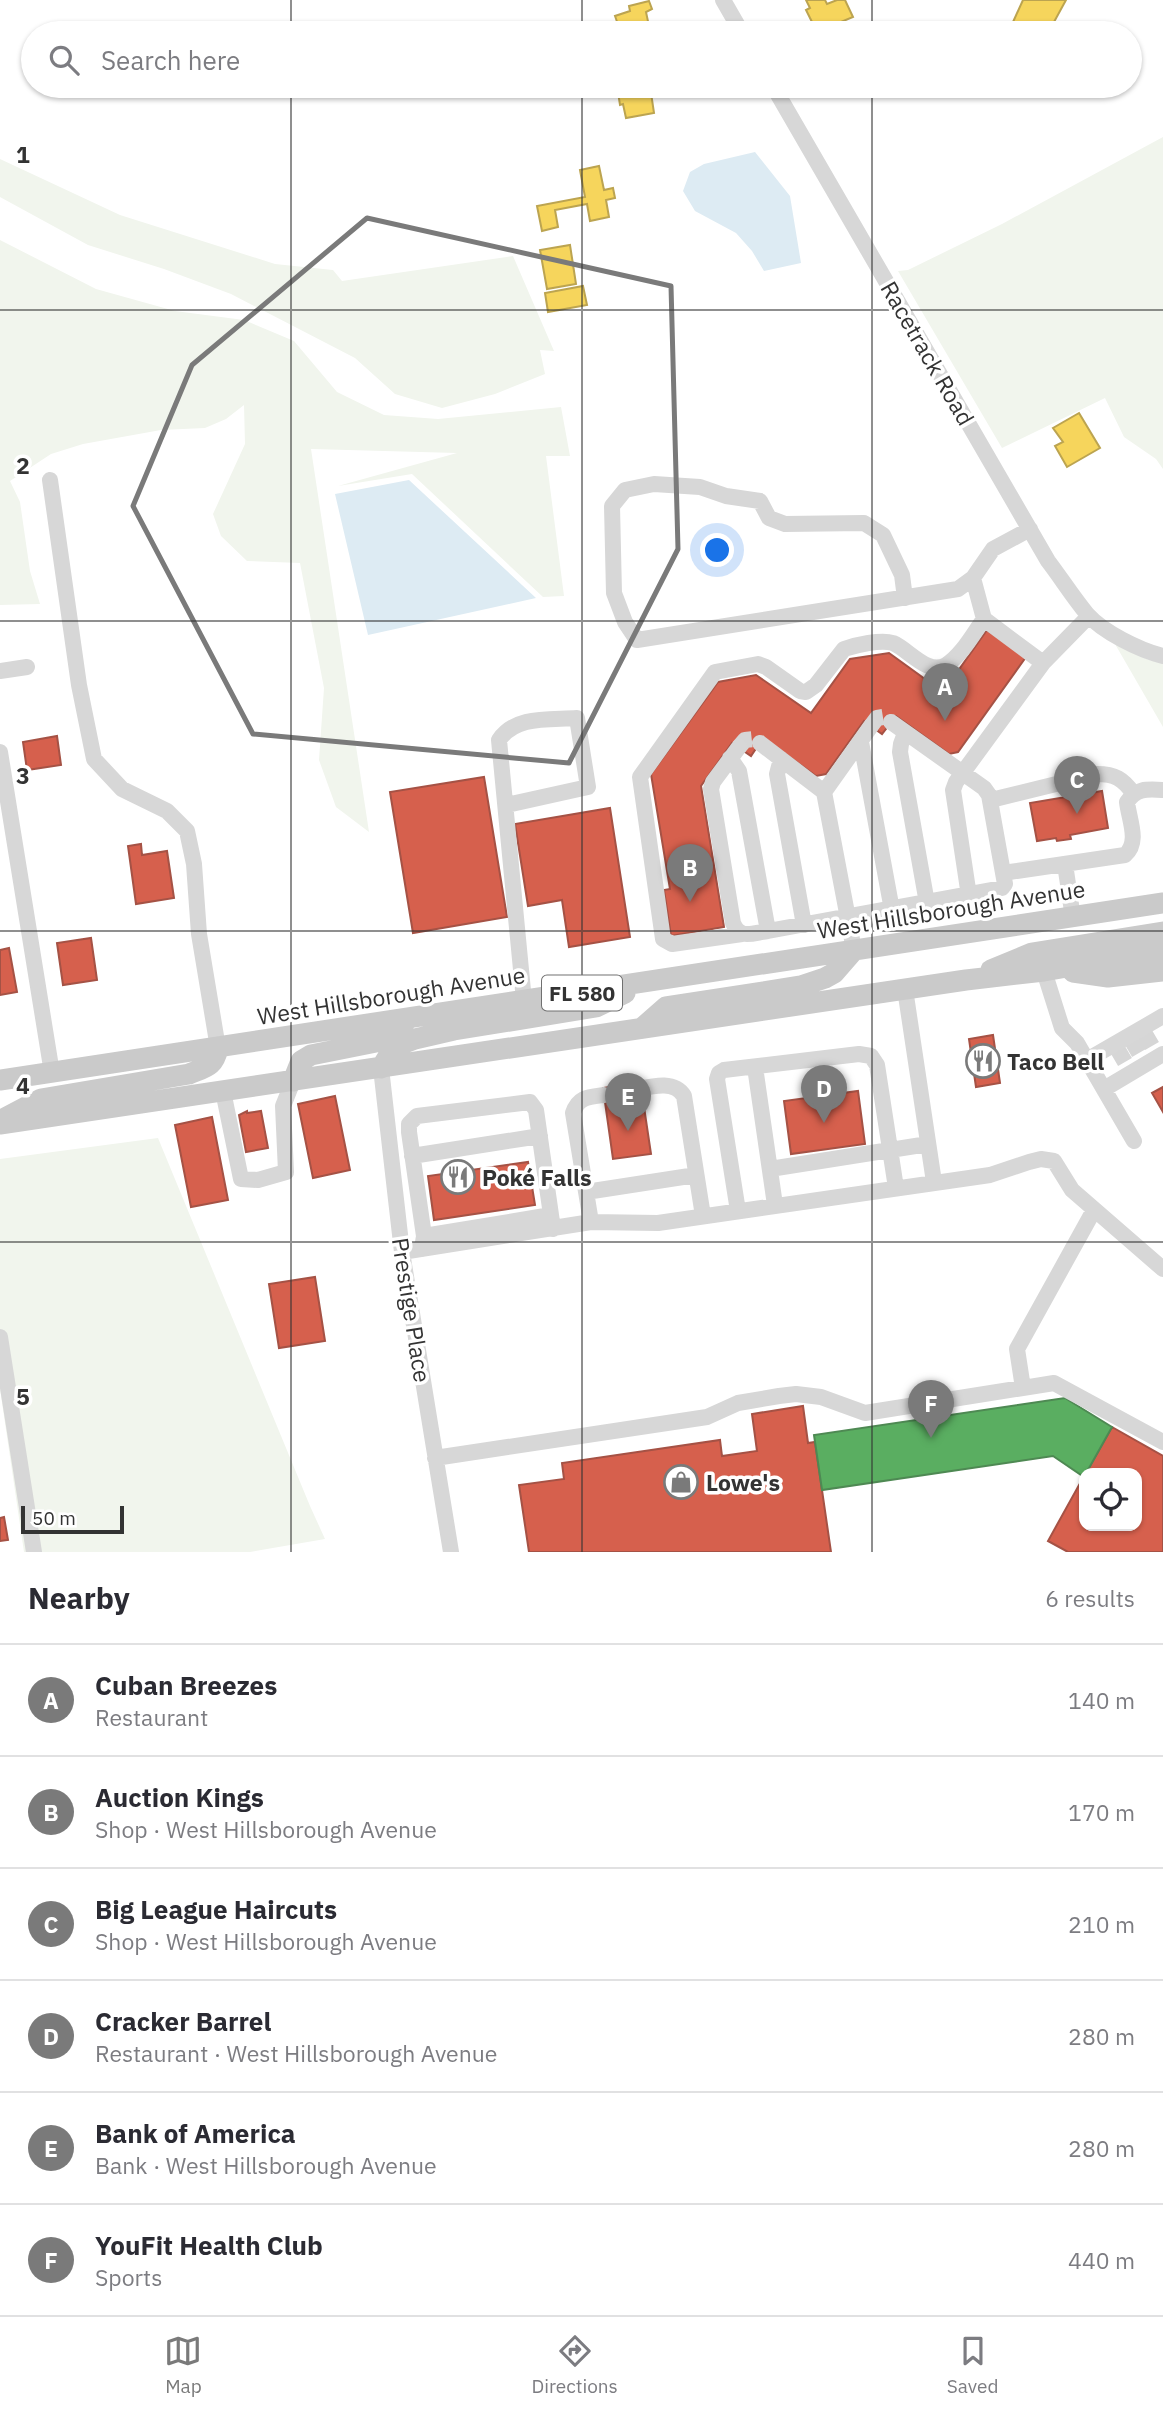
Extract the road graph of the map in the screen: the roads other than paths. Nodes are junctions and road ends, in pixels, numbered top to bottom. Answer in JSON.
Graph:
{"nodes":[{"id":1,"x":723,"y":0,"type":"edge"},
{"id":2,"x":735,"y":21,"type":"edge"},
{"id":3,"x":780,"y":98,"type":"edge"},
{"id":4,"x":50,"y":480,"type":"dead end"},
{"id":5,"x":1030,"y":529,"type":"junction"},
{"id":6,"x":973,"y":578,"type":"junction"},
{"id":7,"x":905,"y":598,"type":"junction"},
{"id":8,"x":1089,"y":616,"type":"junction"},
{"id":9,"x":984,"y":619,"type":"junction"},
{"id":10,"x":1163,"y":656,"type":"edge"},
{"id":11,"x":1043,"y":663,"type":"junction"},
{"id":12,"x":27,"y":667,"type":"dead end"},
{"id":13,"x":0,"y":671,"type":"edge"},
{"id":14,"x":891,"y":722,"type":"dead end"},
{"id":15,"x":871,"y":726,"type":"tunnel mouth"},
{"id":16,"x":905,"y":733,"type":"junction"},
{"id":17,"x":860,"y":742,"type":"junction"},
{"id":18,"x":760,"y":743,"type":"dead end"},
{"id":19,"x":0,"y":752,"type":"edge"},
{"id":20,"x":781,"y":759,"type":"junction"},
{"id":21,"x":963,"y":774,"type":"junction"},
{"id":22,"x":1163,"y":790,"type":"edge"},
{"id":23,"x":824,"y":792,"type":"junction"},
{"id":24,"x":1133,"y":793,"type":"junction"},
{"id":25,"x":990,"y":800,"type":"junction"},
{"id":26,"x":507,"y":804,"type":"junction"},
{"id":27,"x":7,"y":835,"type":"edge"},
{"id":28,"x":1065,"y":864,"type":"junction"},
{"id":29,"x":1003,"y":873,"type":"junction"},
{"id":30,"x":969,"y":896,"type":"junction"},
{"id":31,"x":927,"y":903,"type":"junction"},
{"id":32,"x":1163,"y":903,"type":"edge"},
{"id":33,"x":892,"y":910,"type":"junction"},
{"id":34,"x":848,"y":918,"type":"junction"},
{"id":35,"x":1073,"y":918,"type":"junction"},
{"id":36,"x":804,"y":925,"type":"junction"},
{"id":37,"x":768,"y":931,"type":"junction"},
{"id":38,"x":1163,"y":932,"type":"edge"},
{"id":39,"x":742,"y":934,"type":"junction"},
{"id":40,"x":853,"y":950,"type":"junction"},
{"id":41,"x":1163,"y":950,"type":"edge"},
{"id":42,"x":1051,"y":970,"type":"junction"},
{"id":43,"x":1163,"y":971,"type":"edge"},
{"id":44,"x":966,"y":979,"type":"junction"},
{"id":45,"x":646,"y":983,"type":"junction"},
{"id":46,"x":905,"y":989,"type":"junction"},
{"id":47,"x":524,"y":1001,"type":"junction"},
{"id":48,"x":411,"y":1018,"type":"junction"},
{"id":49,"x":1160,"y":1020,"type":"edge"},
{"id":50,"x":642,"y":1028,"type":"junction"},
{"id":51,"x":218,"y":1048,"type":"junction"},
{"id":52,"x":1138,"y":1050,"type":"edge"},
{"id":53,"x":1087,"y":1060,"type":"junction"},
{"id":54,"x":755,"y":1066,"type":"junction"},
{"id":55,"x":381,"y":1068,"type":"junction"},
{"id":56,"x":52,"y":1073,"type":"junction"},
{"id":57,"x":0,"y":1080,"type":"edge"},
{"id":58,"x":293,"y":1081,"type":"junction"},
{"id":59,"x":1104,"y":1089,"type":"junction"},
{"id":60,"x":223,"y":1091,"type":"junction"},
{"id":61,"x":629,"y":1091,"type":"dead end"},
{"id":62,"x":604,"y":1095,"type":"dead end"},
{"id":63,"x":0,"y":1122,"type":"edge"},
{"id":64,"x":540,"y":1136,"type":"junction"},
{"id":65,"x":1134,"y":1141,"type":"dead end"},
{"id":66,"x":928,"y":1144,"type":"junction"},
{"id":67,"x":890,"y":1151,"type":"junction"},
{"id":68,"x":412,"y":1156,"type":"junction"},
{"id":69,"x":771,"y":1169,"type":"junction"},
{"id":70,"x":696,"y":1175,"type":"junction"},
{"id":71,"x":933,"y":1182,"type":"junction"},
{"id":72,"x":896,"y":1188,"type":"junction"},
{"id":73,"x":586,"y":1192,"type":"junction"},
{"id":74,"x":775,"y":1205,"type":"junction"},
{"id":75,"x":1094,"y":1210,"type":"junction"},
{"id":76,"x":738,"y":1211,"type":"junction"},
{"id":77,"x":703,"y":1216,"type":"junction"},
{"id":78,"x":552,"y":1222,"type":"junction"},
{"id":79,"x":591,"y":1222,"type":"junction"},
{"id":80,"x":423,"y":1242,"type":"junction"},
{"id":81,"x":402,"y":1252,"type":"junction"},
{"id":82,"x":1163,"y":1269,"type":"edge"},
{"id":83,"x":0,"y":1337,"type":"edge"},
{"id":84,"x":1023,"y":1388,"type":"junction"},
{"id":85,"x":1163,"y":1441,"type":"edge"},
{"id":86,"x":435,"y":1458,"type":"junction"},
{"id":87,"x":34,"y":1552,"type":"edge"},
{"id":88,"x":450,"y":1552,"type":"edge"}],
"edges":[{"from":1,"to":2,"type":"street"},
{"from":3,"to":5,"type":"street","name":"Racetrack Road"},
{"from":4,"to":51,"type":"street"},
{"from":5,"to":6,"type":"street"},
{"from":5,"to":8,"type":"street","name":"Racetrack Road"},
{"from":6,"to":7,"type":"street"},
{"from":6,"to":9,"type":"street"},
{"from":7,"to":7,"type":"street"},
{"from":8,"to":10,"type":"street","name":"Racetrack Road"},
{"from":8,"to":11,"type":"street"},
{"from":9,"to":11,"type":"street"},
{"from":9,"to":39,"type":"street"},
{"from":11,"to":21,"type":"street"},
{"from":12,"to":13,"type":"street"},
{"from":14,"to":16,"type":"street"},
{"from":15,"to":17,"type":"street"},
{"from":16,"to":21,"type":"street"},
{"from":16,"to":31,"type":"street"},
{"from":17,"to":23,"type":"street"},
{"from":17,"to":33,"type":"street"},
{"from":18,"to":20,"type":"street"},
{"from":19,"to":27,"type":"street"},
{"from":20,"to":23,"type":"street"},
{"from":20,"to":36,"type":"street"},
{"from":21,"to":25,"type":"street"},
{"from":21,"to":30,"type":"street"},
{"from":22,"to":24,"type":"street"},
{"from":23,"to":34,"type":"street"},
{"from":24,"to":25,"type":"street"},
{"from":24,"to":28,"type":"street"},
{"from":25,"to":29,"type":"street"},
{"from":26,"to":26,"type":"street"},
{"from":26,"to":47,"type":"street"},
{"from":27,"to":56,"type":"street"},
{"from":28,"to":29,"type":"street"},
{"from":28,"to":35,"type":"street"},
{"from":29,"to":30,"type":"street"},
{"from":30,"to":31,"type":"street"},
{"from":31,"to":33,"type":"street"},
{"from":32,"to":35,"type":"main road","name":"West Hillsborough Avenue","number":"FL 580"},
{"from":33,"to":34,"type":"street"},
{"from":34,"to":36,"type":"street"},
{"from":34,"to":40,"type":"street"},
{"from":35,"to":40,"type":"main road","name":"West Hillsborough Avenue","number":"FL 580"},
{"from":36,"to":37,"type":"street"},
{"from":37,"to":39,"type":"street"},
{"from":37,"to":39,"type":"street"},
{"from":38,"to":44,"type":"main road"},
{"from":40,"to":45,"type":"main road","name":"West Hillsborough Avenue","number":"FL 580"},
{"from":40,"to":50,"type":"main road"},
{"from":41,"to":42,"type":"main road","number":"FL 580"},
{"from":42,"to":43,"type":"main road"},
{"from":42,"to":44,"type":"main road","number":"FL 580"},
{"from":42,"to":53,"type":"street"},
{"from":44,"to":46,"type":"main road","number":"FL 580"},
{"from":45,"to":47,"type":"main road","name":"West Hillsborough Avenue","number":"FL 580"},
{"from":45,"to":55,"type":"main road"},
{"from":46,"to":50,"type":"main road","number":"FL 580"},
{"from":46,"to":66,"type":"street"},
{"from":47,"to":48,"type":"main road","name":"West Hillsborough Avenue","number":"FL 580"},
{"from":48,"to":51,"type":"main road","name":"West Hillsborough Avenue","number":"FL 580"},
{"from":48,"to":58,"type":"main road"},
{"from":49,"to":52,"type":"street"},
{"from":50,"to":55,"type":"main road","number":"FL 580"},
{"from":51,"to":56,"type":"main road","name":"West Hillsborough Avenue","number":"FL 580"},
{"from":51,"to":63,"type":"main road"},
{"from":52,"to":53,"type":"street"},
{"from":52,"to":59,"type":"street"},
{"from":53,"to":59,"type":"street"},
{"from":54,"to":67,"type":"street"},
{"from":54,"to":69,"type":"street"},
{"from":54,"to":76,"type":"street"},
{"from":55,"to":58,"type":"main road","number":"FL 580"},
{"from":55,"to":81,"type":"street","name":"Prestige Place"},
{"from":56,"to":57,"type":"main road","name":"West Hillsborough Avenue","number":"FL 580"},
{"from":58,"to":60,"type":"main road","number":"FL 580"},
{"from":58,"to":60,"type":"street"},
{"from":59,"to":65,"type":"street"},
{"from":60,"to":63,"type":"main road","number":"FL 580"},
{"from":61,"to":70,"type":"street"},
{"from":62,"to":73,"type":"street"},
{"from":64,"to":68,"type":"street"},
{"from":64,"to":68,"type":"street"},
{"from":64,"to":78,"type":"street"},
{"from":66,"to":67,"type":"street"},
{"from":66,"to":71,"type":"street"},
{"from":67,"to":69,"type":"street"},
{"from":67,"to":72,"type":"street"},
{"from":68,"to":80,"type":"street"},
{"from":69,"to":74,"type":"street"},
{"from":70,"to":73,"type":"street"},
{"from":70,"to":77,"type":"street"},
{"from":71,"to":72,"type":"street"},
{"from":71,"to":75,"type":"street"},
{"from":72,"to":74,"type":"street"},
{"from":73,"to":79,"type":"street"},
{"from":74,"to":76,"type":"street"},
{"from":75,"to":82,"type":"street"},
{"from":75,"to":84,"type":"street"},
{"from":76,"to":77,"type":"street"},
{"from":77,"to":79,"type":"street"},
{"from":78,"to":79,"type":"street"},
{"from":78,"to":80,"type":"street"},
{"from":80,"to":81,"type":"street"},
{"from":81,"to":86,"type":"street","name":"Prestige Place"},
{"from":83,"to":87,"type":"street"},
{"from":84,"to":85,"type":"street"},
{"from":84,"to":86,"type":"street"},
{"from":86,"to":88,"type":"street","name":"Prestige Place"}]}
